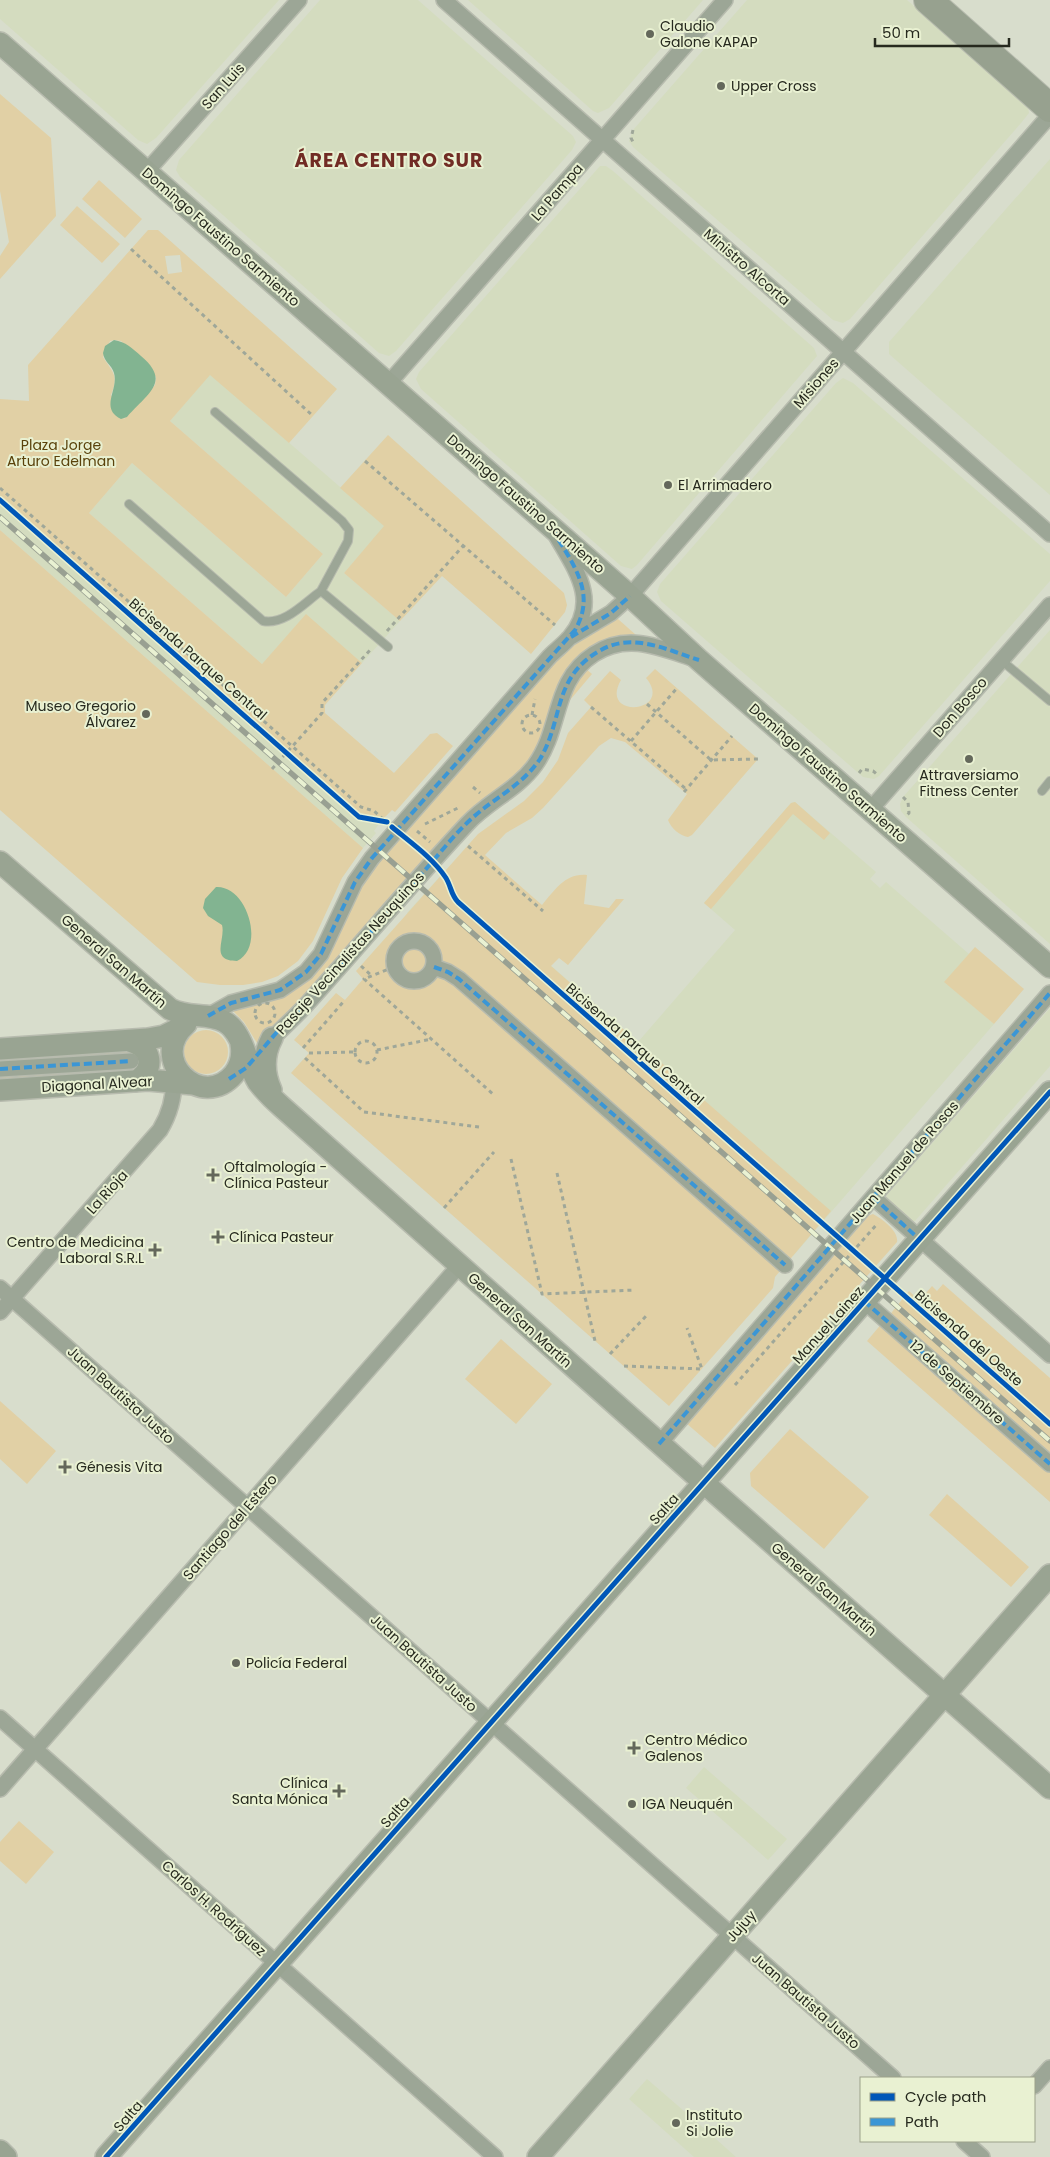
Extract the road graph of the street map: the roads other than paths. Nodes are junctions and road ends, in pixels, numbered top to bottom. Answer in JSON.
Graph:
{"nodes":[{"id":1,"x":299,"y":0,"type":"edge"},
{"id":2,"x":444,"y":0,"type":"edge"},
{"id":3,"x":725,"y":0,"type":"edge"},
{"id":4,"x":928,"y":0,"type":"edge"},
{"id":5,"x":0,"y":43,"type":"edge"},
{"id":6,"x":1050,"y":108,"type":"edge"},
{"id":7,"x":1050,"y":115,"type":"edge"},
{"id":8,"x":602,"y":140,"type":"junction"},
{"id":9,"x":147,"y":171,"type":"junction"},
{"id":10,"x":843,"y":352,"type":"junction"},
{"id":11,"x":388,"y":384,"type":"junction"},
{"id":12,"x":214,"y":412,"type":"dead end"},
{"id":13,"x":129,"y":504,"type":"dead end"},
{"id":14,"x":551,"y":527,"type":"junction"},
{"id":15,"x":1050,"y":534,"type":"edge"},
{"id":16,"x":321,"y":590,"type":"junction"},
{"id":17,"x":630,"y":596,"type":"junction"},
{"id":18,"x":1050,"y":605,"type":"edge"},
{"id":19,"x":569,"y":638,"type":"junction"},
{"id":20,"x":388,"y":647,"type":"dead end"},
{"id":21,"x":699,"y":660,"type":"junction"},
{"id":22,"x":1001,"y":660,"type":"junction"},
{"id":23,"x":1050,"y":701,"type":"edge"},
{"id":24,"x":1050,"y":781,"type":"edge"},
{"id":25,"x":1042,"y":790,"type":"dead end"},
{"id":26,"x":870,"y":810,"type":"junction"},
{"id":27,"x":0,"y":862,"type":"edge"},
{"id":28,"x":434,"y":967,"type":"junction"},
{"id":29,"x":1050,"y":967,"type":"edge"},
{"id":30,"x":1050,"y":994,"type":"edge"},
{"id":31,"x":196,"y":1020,"type":"junction"},
{"id":32,"x":272,"y":1038,"type":"junction"},
{"id":33,"x":240,"y":1042,"type":"junction"},
{"id":34,"x":0,"y":1049,"type":"edge"},
{"id":35,"x":132,"y":1061,"type":"junction"},
{"id":36,"x":249,"y":1065,"type":"junction"},
{"id":37,"x":0,"y":1069,"type":"edge"},
{"id":38,"x":230,"y":1079,"type":"junction"},
{"id":39,"x":184,"y":1083,"type":"junction"},
{"id":40,"x":0,"y":1090,"type":"edge"},
{"id":41,"x":1050,"y":1092,"type":"edge"},
{"id":42,"x":282,"y":1107,"type":"junction"},
{"id":43,"x":873,"y":1198,"type":"junction"},
{"id":44,"x":919,"y":1239,"type":"junction"},
{"id":45,"x":785,"y":1265,"type":"dead end"},
{"id":46,"x":459,"y":1266,"type":"junction"},
{"id":47,"x":0,"y":1288,"type":"edge"},
{"id":48,"x":12,"y":1299,"type":"junction"},
{"id":49,"x":864,"y":1301,"type":"junction"},
{"id":50,"x":0,"y":1312,"type":"edge"},
{"id":51,"x":1050,"y":1355,"type":"edge"},
{"id":52,"x":660,"y":1444,"type":"junction"},
{"id":53,"x":1050,"y":1464,"type":"edge"},
{"id":54,"x":703,"y":1482,"type":"junction"},
{"id":55,"x":248,"y":1507,"type":"junction"},
{"id":56,"x":1050,"y":1575,"type":"edge"},
{"id":57,"x":944,"y":1695,"type":"junction"},
{"id":58,"x":0,"y":1718,"type":"edge"},
{"id":59,"x":490,"y":1722,"type":"junction"},
{"id":60,"x":35,"y":1750,"type":"junction"},
{"id":61,"x":1050,"y":1788,"type":"edge"},
{"id":62,"x":0,"y":1789,"type":"edge"},
{"id":63,"x":732,"y":1936,"type":"junction"},
{"id":64,"x":277,"y":1964,"type":"junction"},
{"id":65,"x":1050,"y":2068,"type":"edge"},
{"id":66,"x":892,"y":2077,"type":"edge"},
{"id":67,"x":1035,"y":2085,"type":"edge"},
{"id":68,"x":965,"y":2142,"type":"edge"},
{"id":69,"x":0,"y":2152,"type":"edge"},
{"id":70,"x":979,"y":2152,"type":"edge"},
{"id":71,"x":6,"y":2157,"type":"edge"},
{"id":72,"x":106,"y":2157,"type":"edge"},
{"id":73,"x":495,"y":2157,"type":"edge"},
{"id":74,"x":538,"y":2157,"type":"edge"}],
"edges":[{"from":1,"to":9,"type":"street","name":"San Luis"},
{"from":2,"to":8,"type":"street","name":"Ministro Alcorta"},
{"from":3,"to":8,"type":"street","name":"La Pampa"},
{"from":4,"to":6,"type":"highway"},
{"from":5,"to":9,"type":"main road","name":"Domingo Faustino Sarmiento"},
{"from":7,"to":10,"type":"street","name":"Misiones"},
{"from":8,"to":10,"type":"street","name":"Ministro Alcorta"},
{"from":8,"to":11,"type":"street","name":"La Pampa"},
{"from":9,"to":11,"type":"main road","name":"Domingo Faustino Sarmiento"},
{"from":10,"to":15,"type":"street","name":"Ministro Alcorta"},
{"from":10,"to":17,"type":"street","name":"Misiones"},
{"from":11,"to":14,"type":"main road","name":"Domingo Faustino Sarmiento"},
{"from":12,"to":16,"type":"lane"},
{"from":13,"to":16,"type":"lane"},
{"from":14,"to":17,"type":"main road","name":"Domingo Faustino Sarmiento"},
{"from":14,"to":19,"type":"street","name":"Pasaje Vecinalistas Neuquinos"},
{"from":16,"to":20,"type":"lane"},
{"from":17,"to":19,"type":"street","name":"Misiones"},
{"from":17,"to":21,"type":"main road","name":"Domingo Faustino Sarmiento"},
{"from":18,"to":22,"type":"street","name":"Don Bosco"},
{"from":19,"to":31,"type":"street","name":"Pasaje Vecinalistas Neuquinos"},
{"from":21,"to":26,"type":"main road","name":"Domingo Faustino Sarmiento"},
{"from":21,"to":32,"type":"street","name":"Pasaje Vecinalistas Neuquinos"},
{"from":22,"to":23,"type":"lane"},
{"from":22,"to":26,"type":"street","name":"Don Bosco"},
{"from":24,"to":25,"type":"lane"},
{"from":26,"to":29,"type":"main road","name":"Domingo Faustino Sarmiento"},
{"from":27,"to":31,"type":"main road","name":"General San Martín"},
{"from":28,"to":28,"type":"street"},
{"from":28,"to":45,"type":"street"},
{"from":30,"to":43,"type":"street","name":"Juan Manuel de Rosas"},
{"from":31,"to":33,"type":"main road","name":"General San Martín"},
{"from":31,"to":35,"type":"main road","name":"Diagonal Alvear"},
{"from":31,"to":39,"type":"main road"},
{"from":32,"to":36,"type":"street","name":"Pasaje Vecinalistas Neuquinos"},
{"from":32,"to":42,"type":"main road"},
{"from":33,"to":36,"type":"main road","name":"General San Martín"},
{"from":33,"to":38,"type":"main road"},
{"from":34,"to":35,"type":"main road","name":"Diagonal Alvear"},
{"from":35,"to":37,"type":"street"},
{"from":35,"to":39,"type":"main road","name":"Diagonal Alvear"},
{"from":35,"to":40,"type":"main road","name":"Diagonal Alvear"},
{"from":36,"to":38,"type":"street","name":"Pasaje Vecinalistas Neuquinos"},
{"from":36,"to":42,"type":"main road","name":"General San Martín"},
{"from":38,"to":39,"type":"main road","name":"Diagonal Alvear"},
{"from":39,"to":48,"type":"street","name":"La Rioja"},
{"from":41,"to":44,"type":"main road","name":"Manuel Lainez"},
{"from":42,"to":46,"type":"main road","name":"General San Martín"},
{"from":43,"to":44,"type":"street"},
{"from":43,"to":52,"type":"street","name":"Juan Manuel de Rosas"},
{"from":44,"to":49,"type":"main road","name":"Manuel Lainez"},
{"from":44,"to":51,"type":"street"},
{"from":46,"to":52,"type":"main road","name":"General San Martín"},
{"from":46,"to":55,"type":"street","name":"Santiago del Estero"},
{"from":47,"to":48,"type":"street","name":"Juan Bautista Justo"},
{"from":48,"to":50,"type":"street","name":"La Rioja"},
{"from":48,"to":55,"type":"street","name":"Juan Bautista Justo"},
{"from":49,"to":53,"type":"street","name":"12 de Septiembre"},
{"from":49,"to":54,"type":"main road","name":"Manuel Lainez"},
{"from":52,"to":54,"type":"main road","name":"General San Martín"},
{"from":54,"to":57,"type":"main road","name":"General San Martín"},
{"from":54,"to":59,"type":"main road","name":"Salta"},
{"from":55,"to":59,"type":"street","name":"Juan Bautista Justo"},
{"from":55,"to":60,"type":"street","name":"Santiago del Estero"},
{"from":56,"to":57,"type":"main road","name":"Jujuy"},
{"from":57,"to":61,"type":"main road","name":"General San Martín"},
{"from":57,"to":63,"type":"main road","name":"Jujuy"},
{"from":58,"to":60,"type":"street","name":"Carlos H. Rodríguez"},
{"from":59,"to":63,"type":"street","name":"Juan Bautista Justo"},
{"from":59,"to":64,"type":"main road","name":"Salta"},
{"from":60,"to":62,"type":"street","name":"Santiago del Estero"},
{"from":60,"to":64,"type":"street","name":"Carlos H. Rodríguez"},
{"from":63,"to":66,"type":"street","name":"Juan Bautista Justo"},
{"from":63,"to":74,"type":"main road","name":"Jujuy"},
{"from":64,"to":72,"type":"main road","name":"Salta"},
{"from":64,"to":73,"type":"street","name":"Carlos H. Rodríguez"},
{"from":65,"to":67,"type":"street"},
{"from":68,"to":70,"type":"street"},
{"from":69,"to":71,"type":"main road"}]}
